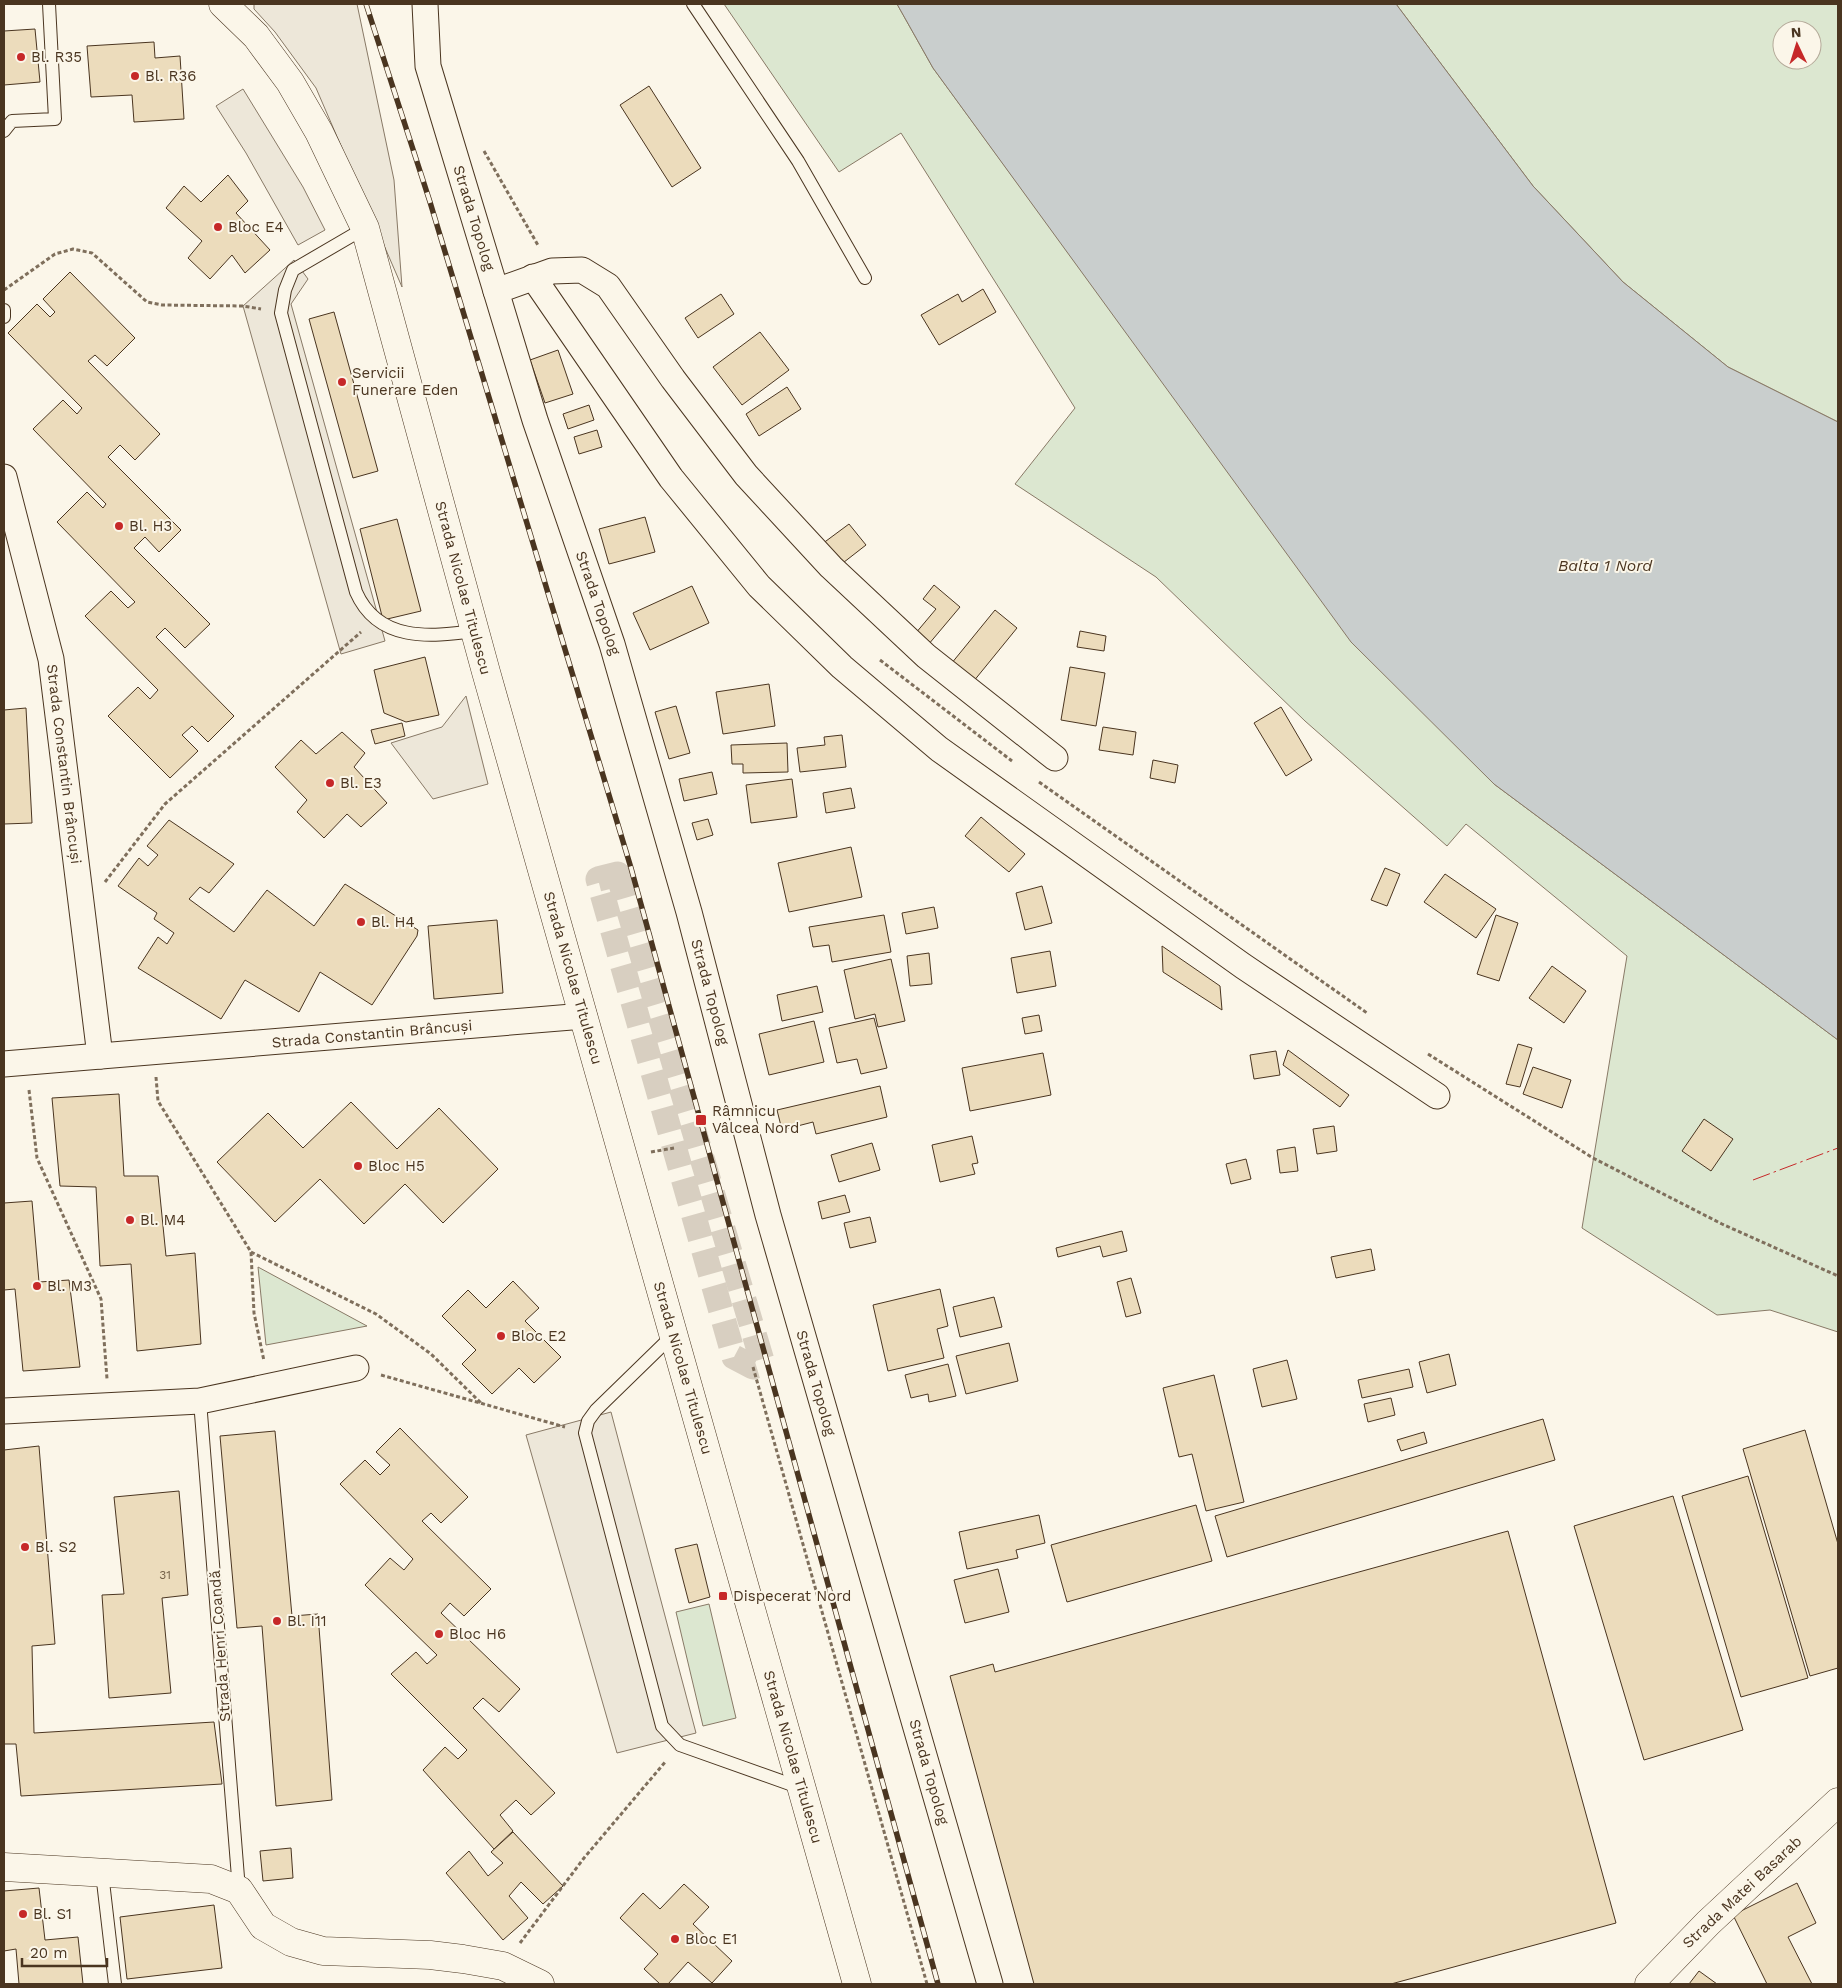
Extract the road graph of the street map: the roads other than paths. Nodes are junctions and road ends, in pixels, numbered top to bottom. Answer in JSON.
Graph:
{"nodes":[{"id":1,"x":49,"y":4,"type":"edge"},
{"id":2,"x":223,"y":4,"type":"edge"},
{"id":3,"x":425,"y":4,"type":"edge"},
{"id":4,"x":693,"y":4,"type":"edge"},
{"id":5,"x":4,"y":131,"type":"edge"},
{"id":6,"x":365,"y":228,"type":"junction"},
{"id":7,"x":533,"y":277,"type":"junction"},
{"id":8,"x":865,"y":278,"type":"dead end"},
{"id":9,"x":496,"y":291,"type":"junction"},
{"id":10,"x":4,"y":310,"type":"edge"},
{"id":11,"x":4,"y":317,"type":"edge"},
{"id":12,"x":4,"y":477,"type":"edge"},
{"id":13,"x":475,"y":631,"type":"junction"},
{"id":14,"x":1055,"y":758,"type":"dead end"},
{"id":15,"x":584,"y":1016,"type":"junction"},
{"id":16,"x":100,"y":1056,"type":"junction"},
{"id":17,"x":15,"y":1063,"type":"edge"},
{"id":18,"x":1437,"y":1096,"type":"dead end"},
{"id":19,"x":674,"y":1335,"type":"junction"},
{"id":20,"x":356,"y":1368,"type":"road end"},
{"id":21,"x":200,"y":1401,"type":"junction"},
{"id":22,"x":4,"y":1411,"type":"edge"},
{"id":23,"x":801,"y":1788,"type":"junction"},
{"id":24,"x":1838,"y":1802,"type":"edge"},
{"id":25,"x":4,"y":1868,"type":"edge"},
{"id":26,"x":102,"y":1873,"type":"junction"},
{"id":27,"x":239,"y":1890,"type":"junction"},
{"id":28,"x":503,"y":1975,"type":"edge"},
{"id":29,"x":115,"y":1984,"type":"edge"},
{"id":30,"x":540,"y":1984,"type":"edge"},
{"id":31,"x":858,"y":1984,"type":"edge"},
{"id":32,"x":990,"y":1984,"type":"edge"},
{"id":33,"x":1649,"y":1984,"type":"edge"}],
"edges":[{"from":1,"to":5,"type":"lane"},
{"from":2,"to":6,"type":"main road","name":"Strada Nicolae Titulescu"},
{"from":3,"to":9,"type":"street","name":"Strada Topolog"},
{"from":4,"to":8,"type":"lane"},
{"from":6,"to":13,"type":"main road","name":"Strada Nicolae Titulescu"},
{"from":6,"to":13,"type":"lane"},
{"from":7,"to":9,"type":"street"},
{"from":7,"to":14,"type":"street"},
{"from":7,"to":18,"type":"street"},
{"from":9,"to":32,"type":"street","name":"Strada Topolog"},
{"from":10,"to":11,"type":"lane"},
{"from":12,"to":16,"type":"street","name":"Strada Constantin Brâncuși"},
{"from":13,"to":15,"type":"main road","name":"Strada Nicolae Titulescu"},
{"from":15,"to":16,"type":"street","name":"Strada Constantin Brâncuși"},
{"from":15,"to":19,"type":"main road","name":"Strada Nicolae Titulescu"},
{"from":16,"to":17,"type":"street","name":"Strada Constantin Brâncuși"},
{"from":19,"to":23,"type":"main road","name":"Strada Nicolae Titulescu"},
{"from":19,"to":23,"type":"lane"},
{"from":20,"to":21,"type":"street"},
{"from":21,"to":22,"type":"street"},
{"from":21,"to":27,"type":"lane","name":"Strada Henri Coandă"},
{"from":23,"to":31,"type":"main road","name":"Strada Nicolae Titulescu"},
{"from":24,"to":33,"type":"main road","name":"Strada Matei Basarab"},
{"from":25,"to":26,"type":"main road"},
{"from":26,"to":27,"type":"main road"},
{"from":26,"to":29,"type":"lane"},
{"from":27,"to":28,"type":"main road","name":"Strada Henri Coandă"},
{"from":28,"to":30,"type":"main road","name":"Strada Henri Coandă"}]}
